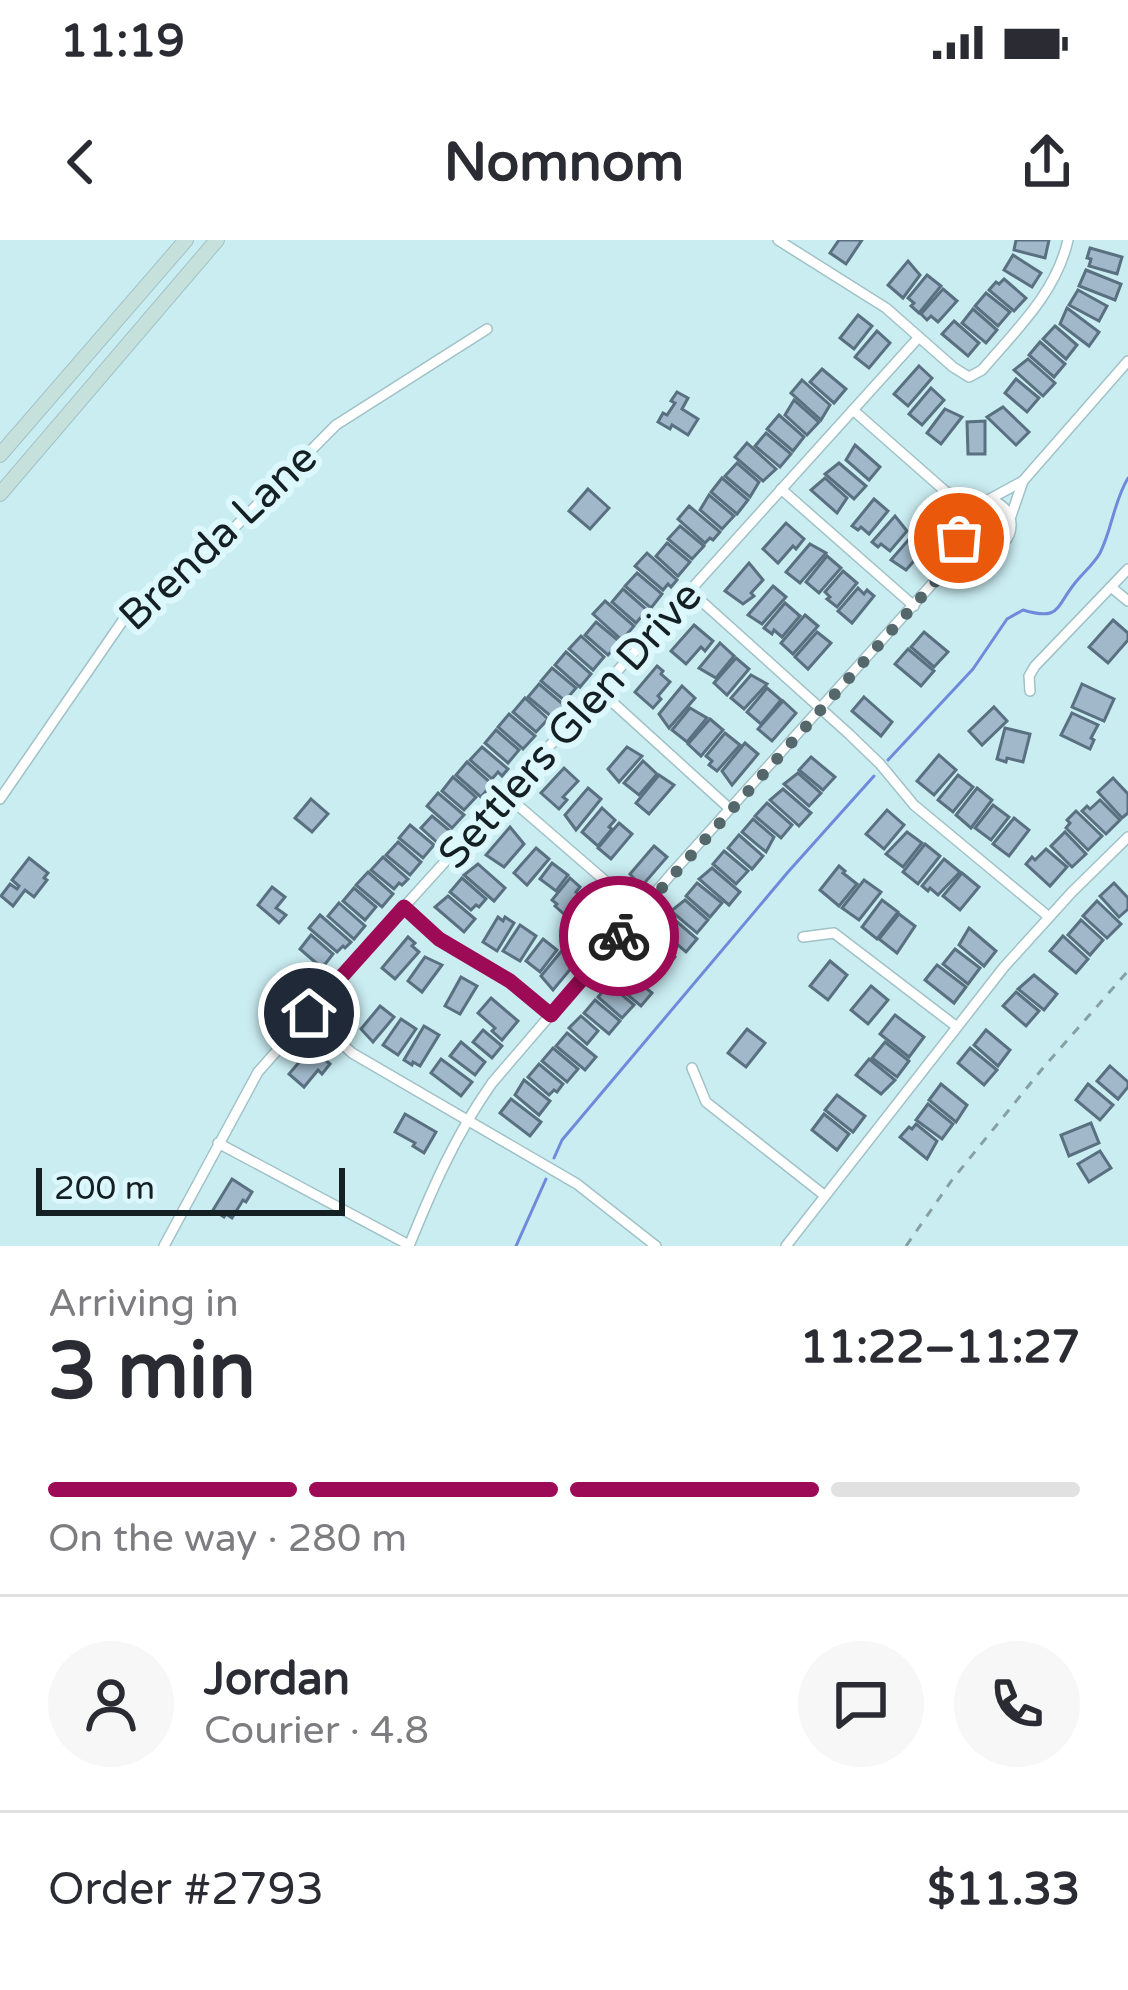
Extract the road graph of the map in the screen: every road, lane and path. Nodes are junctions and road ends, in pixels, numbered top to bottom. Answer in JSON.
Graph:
{"nodes":[{"id":1,"x":186,"y":240,"type":"edge"},
{"id":2,"x":218,"y":240,"type":"edge"},
{"id":3,"x":778,"y":240,"type":"edge"},
{"id":4,"x":1068,"y":240,"type":"edge"},
{"id":5,"x":487,"y":328,"type":"dead end"},
{"id":6,"x":919,"y":337,"type":"junction"},
{"id":7,"x":1128,"y":361,"type":"edge"},
{"id":8,"x":853,"y":410,"type":"junction"},
{"id":9,"x":0,"y":455,"type":"edge"},
{"id":10,"x":1023,"y":482,"type":"junction"},
{"id":11,"x":781,"y":489,"type":"junction"},
{"id":12,"x":945,"y":491,"type":"junction"},
{"id":13,"x":0,"y":494,"type":"edge"},
{"id":14,"x":984,"y":501,"type":"junction"},
{"id":15,"x":1010,"y":521,"type":"junction"},
{"id":16,"x":961,"y":527,"type":"junction"},
{"id":17,"x":987,"y":551,"type":"junction"},
{"id":18,"x":950,"y":565,"type":"junction"},
{"id":19,"x":1128,"y":569,"type":"edge"},
{"id":20,"x":1112,"y":586,"type":"junction"},
{"id":21,"x":689,"y":590,"type":"junction"},
{"id":22,"x":1128,"y":601,"type":"edge"},
{"id":23,"x":914,"y":606,"type":"junction"},
{"id":24,"x":599,"y":690,"type":"junction"},
{"id":25,"x":1030,"y":691,"type":"dead end"},
{"id":26,"x":821,"y":707,"type":"junction"},
{"id":27,"x":506,"y":795,"type":"junction"},
{"id":28,"x":0,"y":799,"type":"edge"},
{"id":29,"x":730,"y":809,"type":"junction"},
{"id":30,"x":1128,"y":837,"type":"edge"},
{"id":31,"x":404,"y":907,"type":"junction"},
{"id":32,"x":640,"y":911,"type":"junction"},
{"id":33,"x":1049,"y":917,"type":"junction"},
{"id":34,"x":803,"y":937,"type":"dead end"},
{"id":35,"x":1128,"y":971,"type":"edge"},
{"id":36,"x":309,"y":1013,"type":"junction"},
{"id":37,"x":551,"y":1015,"type":"junction"},
{"id":38,"x":957,"y":1027,"type":"junction"},
{"id":39,"x":692,"y":1068,"type":"dead end"},
{"id":40,"x":466,"y":1120,"type":"junction"},
{"id":41,"x":218,"y":1143,"type":"junction"},
{"id":42,"x":824,"y":1195,"type":"junction"},
{"id":43,"x":409,"y":1245,"type":"edge"},
{"id":44,"x":164,"y":1246,"type":"edge"},
{"id":45,"x":656,"y":1246,"type":"edge"},
{"id":46,"x":786,"y":1246,"type":"edge"},
{"id":47,"x":906,"y":1246,"type":"edge"}],
"edges":[{"from":1,"to":9,"type":"main road"},
{"from":2,"to":13,"type":"main road"},
{"from":3,"to":6,"type":"street"},
{"from":4,"to":6,"type":"street"},
{"from":5,"to":28,"type":"street","name":"Brenda Lane"},
{"from":6,"to":8,"type":"street","name":"Settlers Glen Drive"},
{"from":7,"to":10,"type":"street"},
{"from":8,"to":11,"type":"street","name":"Settlers Glen Drive"},
{"from":8,"to":12,"type":"street"},
{"from":10,"to":14,"type":"street"},
{"from":10,"to":15,"type":"street"},
{"from":11,"to":21,"type":"street","name":"Settlers Glen Drive"},
{"from":11,"to":23,"type":"street"},
{"from":12,"to":14,"type":"street"},
{"from":12,"to":16,"type":"street"},
{"from":14,"to":15,"type":"street"},
{"from":14,"to":16,"type":"street"},
{"from":15,"to":17,"type":"street"},
{"from":16,"to":17,"type":"street"},
{"from":16,"to":18,"type":"street"},
{"from":17,"to":18,"type":"street"},
{"from":18,"to":23,"type":"street"},
{"from":19,"to":20,"type":"street"},
{"from":20,"to":22,"type":"street"},
{"from":20,"to":25,"type":"street"},
{"from":21,"to":24,"type":"street","name":"Settlers Glen Drive"},
{"from":21,"to":26,"type":"street"},
{"from":23,"to":26,"type":"street"},
{"from":24,"to":27,"type":"street","name":"Settlers Glen Drive"},
{"from":24,"to":29,"type":"street"},
{"from":26,"to":29,"type":"street"},
{"from":26,"to":33,"type":"street"},
{"from":27,"to":31,"type":"street","name":"Settlers Glen Drive"},
{"from":27,"to":32,"type":"street"},
{"from":29,"to":32,"type":"street"},
{"from":30,"to":33,"type":"street"},
{"from":31,"to":36,"type":"street","name":"Settlers Glen Drive"},
{"from":31,"to":37,"type":"street"},
{"from":32,"to":37,"type":"street"},
{"from":33,"to":38,"type":"street"},
{"from":34,"to":38,"type":"street"},
{"from":35,"to":47,"type":"path"},
{"from":36,"to":40,"type":"street"},
{"from":36,"to":41,"type":"street","name":"Settlers Glen Drive"},
{"from":37,"to":40,"type":"street"},
{"from":38,"to":42,"type":"street"},
{"from":39,"to":42,"type":"street"},
{"from":40,"to":43,"type":"street"},
{"from":40,"to":45,"type":"street"},
{"from":41,"to":43,"type":"street"},
{"from":41,"to":44,"type":"street","name":"Settlers Glen Drive"},
{"from":42,"to":46,"type":"street"}]}
